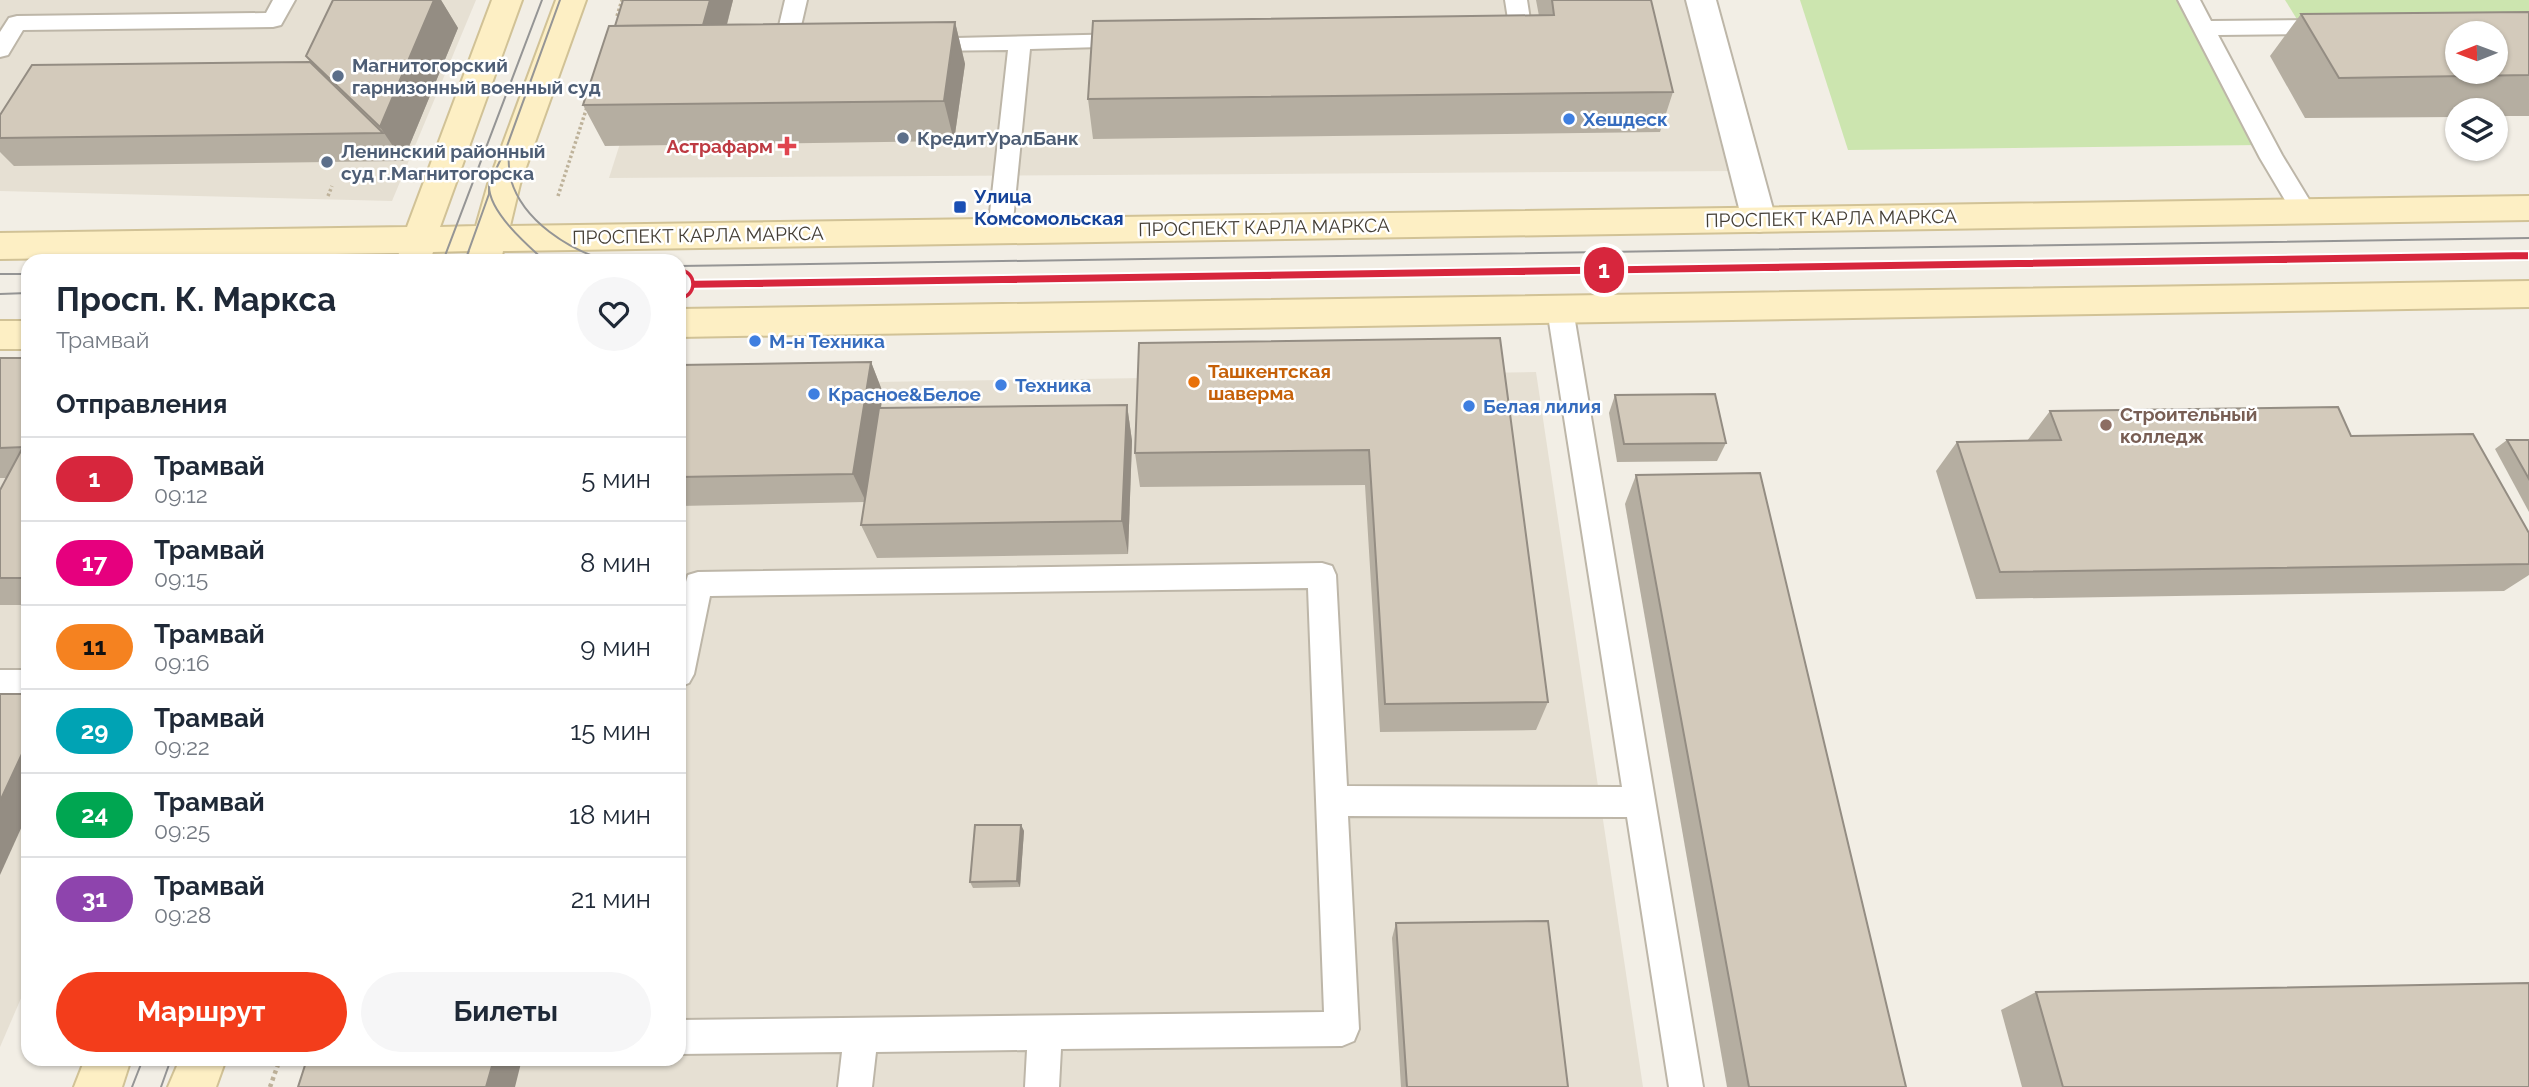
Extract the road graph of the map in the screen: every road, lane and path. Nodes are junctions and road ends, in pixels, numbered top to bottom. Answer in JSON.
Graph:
{"nodes":[{"id":1,"x":32,"y":0,"type":"edge"},
{"id":2,"x":284,"y":0,"type":"edge"},
{"id":3,"x":507,"y":0,"type":"edge"},
{"id":4,"x":571,"y":0,"type":"edge"},
{"id":5,"x":622,"y":0,"type":"edge"},
{"id":6,"x":796,"y":0,"type":"edge"},
{"id":7,"x":1516,"y":0,"type":"edge"},
{"id":8,"x":1701,"y":0,"type":"edge"},
{"id":9,"x":2189,"y":0,"type":"edge"},
{"id":10,"x":17,"y":23,"type":"junction"},
{"id":11,"x":614,"y":26,"type":"edge"},
{"id":12,"x":2348,"y":27,"type":"edge"},
{"id":13,"x":2204,"y":28,"type":"junction"},
{"id":14,"x":1480,"y":39,"type":"edge"},
{"id":15,"x":1145,"y":41,"type":"edge"},
{"id":16,"x":1020,"y":42,"type":"junction"},
{"id":17,"x":896,"y":44,"type":"edge"},
{"id":18,"x":827,"y":46,"type":"edge"},
{"id":19,"x":0,"y":50,"type":"edge"},
{"id":20,"x":588,"y":105,"type":"edge"},
{"id":21,"x":2529,"y":208,"type":"edge"},
{"id":22,"x":2304,"y":211,"type":"junction"},
{"id":23,"x":1759,"y":219,"type":"junction"},
{"id":24,"x":1000,"y":231,"type":"junction"},
{"id":25,"x":544,"y":238,"type":"junction"},
{"id":26,"x":0,"y":246,"type":"edge"},
{"id":27,"x":487,"y":250,"type":"edge"},
{"id":28,"x":417,"y":251,"type":"edge"},
{"id":29,"x":2529,"y":294,"type":"edge"},
{"id":30,"x":1560,"y":309,"type":"junction"},
{"id":31,"x":686,"y":323,"type":"edge"},
{"id":32,"x":0,"y":335,"type":"edge"},
{"id":33,"x":21,"y":335,"type":"edge"},
{"id":34,"x":686,"y":641,"type":"edge"},
{"id":35,"x":0,"y":683,"type":"edge"},
{"id":36,"x":21,"y":683,"type":"edge"},
{"id":37,"x":1332,"y":801,"type":"junction"},
{"id":38,"x":1640,"y":802,"type":"junction"},
{"id":39,"x":1045,"y":1032,"type":"junction"},
{"id":40,"x":861,"y":1034,"type":"junction"},
{"id":41,"x":686,"y":1037,"type":"edge"},
{"id":42,"x":106,"y":1066,"type":"edge"},
{"id":43,"x":200,"y":1066,"type":"edge"},
{"id":44,"x":278,"y":1066,"type":"edge"},
{"id":45,"x":98,"y":1087,"type":"edge"},
{"id":46,"x":192,"y":1087,"type":"edge"},
{"id":47,"x":270,"y":1087,"type":"edge"},
{"id":48,"x":855,"y":1087,"type":"edge"},
{"id":49,"x":1042,"y":1087,"type":"edge"},
{"id":50,"x":1686,"y":1087,"type":"edge"}],
"edges":[{"from":1,"to":10,"type":"lane"},
{"from":2,"to":10,"type":"lane"},
{"from":3,"to":28,"type":"main road"},
{"from":4,"to":27,"type":"main road"},
{"from":5,"to":11,"type":"path"},
{"from":6,"to":18,"type":"lane"},
{"from":7,"to":14,"type":"lane"},
{"from":8,"to":23,"type":"street"},
{"from":9,"to":13,"type":"lane"},
{"from":10,"to":19,"type":"lane"},
{"from":12,"to":13,"type":"lane"},
{"from":13,"to":22,"type":"lane"},
{"from":15,"to":16,"type":"lane"},
{"from":16,"to":17,"type":"lane"},
{"from":16,"to":24,"type":"lane"},
{"from":20,"to":25,"type":"path"},
{"from":21,"to":22,"type":"main road","name":"ПРОСПЕКТ КАРЛА МАРКСА"},
{"from":22,"to":23,"type":"main road","name":"ПРОСПЕКТ КАРЛА МАРКСА"},
{"from":23,"to":24,"type":"main road","name":"ПРОСПЕКТ КАРЛА МАРКСА"},
{"from":24,"to":25,"type":"main road","name":"ПРОСПЕКТ КАРЛА МАРКСА"},
{"from":25,"to":27,"type":"main road","name":"ПРОСПЕКТ КАРЛА МАРКСА"},
{"from":26,"to":28,"type":"main road","name":"ПРОСПЕКТ КАРЛА МАРКСА"},
{"from":27,"to":28,"type":"main road","name":"ПРОСПЕКТ КАРЛА МАРКСА"},
{"from":29,"to":30,"type":"main road"},
{"from":30,"to":31,"type":"main road"},
{"from":30,"to":38,"type":"lane"},
{"from":32,"to":33,"type":"main road"},
{"from":34,"to":37,"type":"lane"},
{"from":35,"to":36,"type":"lane"},
{"from":37,"to":38,"type":"lane"},
{"from":37,"to":39,"type":"lane"},
{"from":38,"to":50,"type":"lane"},
{"from":39,"to":40,"type":"lane"},
{"from":39,"to":49,"type":"lane"},
{"from":40,"to":41,"type":"lane"},
{"from":40,"to":48,"type":"lane"},
{"from":42,"to":45,"type":"main road"},
{"from":43,"to":46,"type":"main road"},
{"from":44,"to":47,"type":"path"}]}
